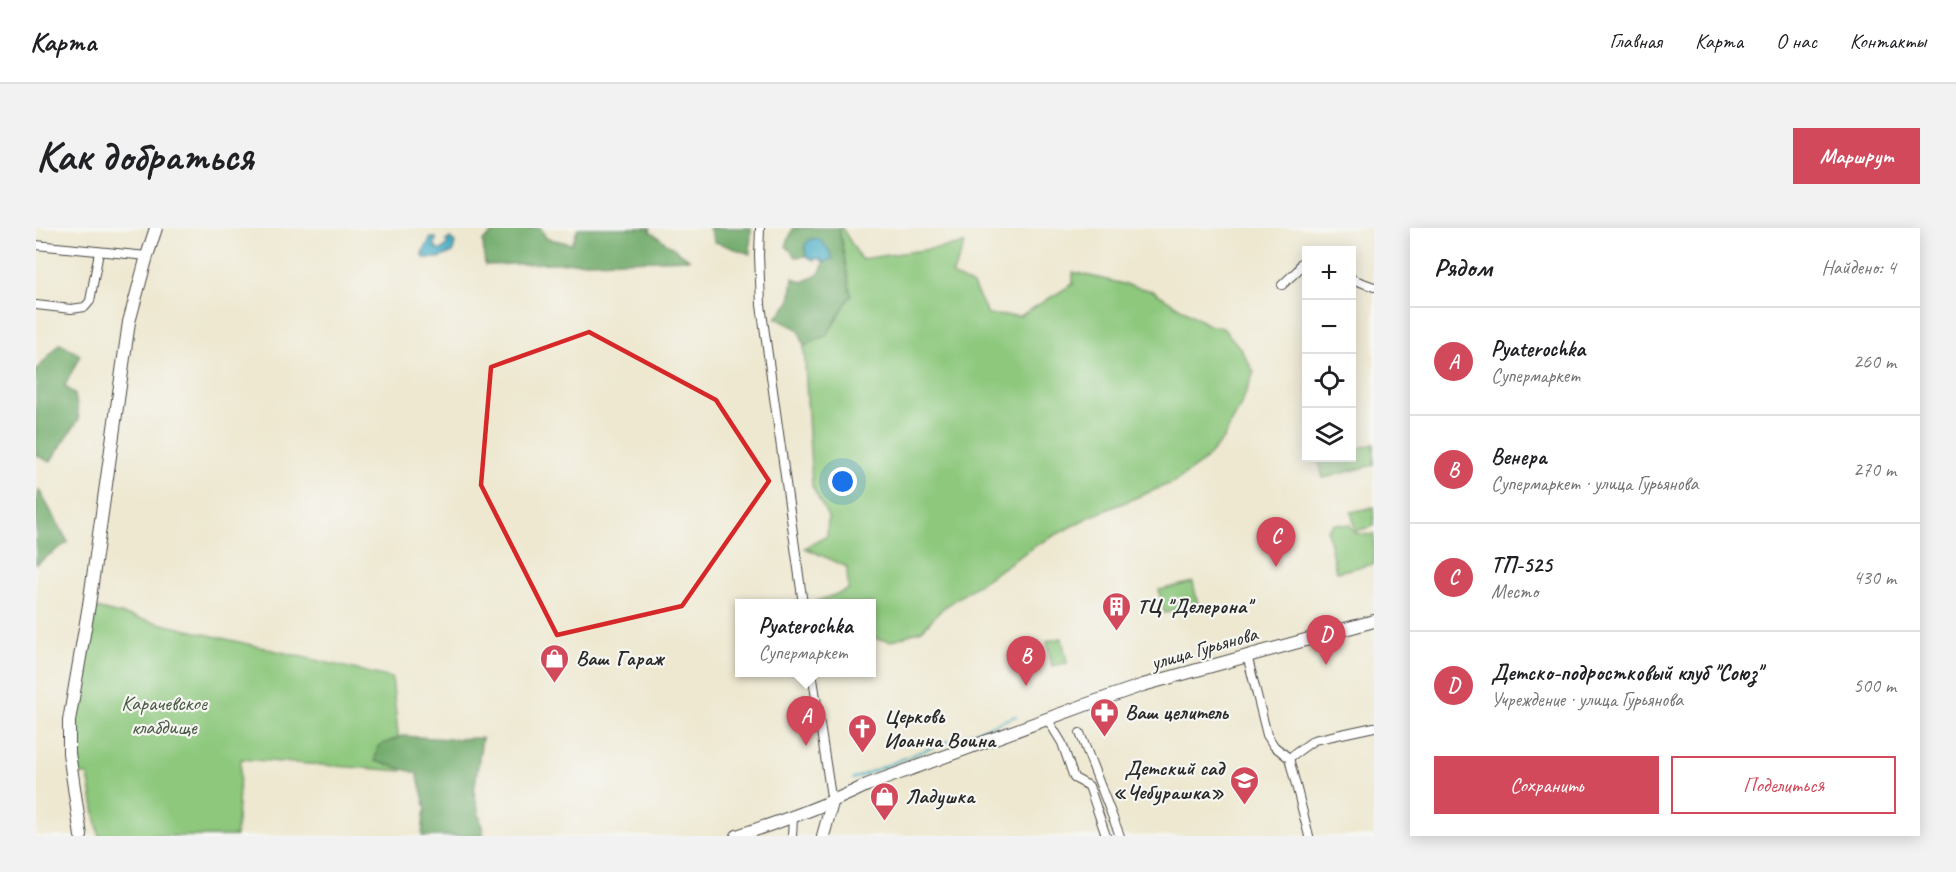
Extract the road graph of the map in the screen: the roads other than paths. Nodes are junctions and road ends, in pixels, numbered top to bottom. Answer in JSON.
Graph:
{"nodes":[{"id":1,"x":156,"y":228,"type":"edge"},
{"id":2,"x":760,"y":228,"type":"edge"},
{"id":3,"x":36,"y":245,"type":"edge"},
{"id":4,"x":99,"y":252,"type":"junction"},
{"id":5,"x":147,"y":256,"type":"junction"},
{"id":6,"x":1302,"y":263,"type":"edge"},
{"id":7,"x":1356,"y":280,"type":"edge"},
{"id":8,"x":1282,"y":285,"type":"dead end"},
{"id":9,"x":1374,"y":287,"type":"edge"},
{"id":10,"x":36,"y":305,"type":"edge"},
{"id":11,"x":802,"y":599,"type":"edge"},
{"id":12,"x":1374,"y":621,"type":"edge"},
{"id":13,"x":1247,"y":655,"type":"junction"},
{"id":14,"x":813,"y":677,"type":"edge"},
{"id":15,"x":1048,"y":720,"type":"junction"},
{"id":16,"x":1374,"y":727,"type":"edge"},
{"id":17,"x":1080,"y":733,"type":"dead end"},
{"id":18,"x":1289,"y":758,"type":"junction"},
{"id":19,"x":832,"y":803,"type":"junction"},
{"id":20,"x":793,"y":818,"type":"junction"},
{"id":21,"x":81,"y":836,"type":"edge"},
{"id":22,"x":737,"y":836,"type":"edge"},
{"id":23,"x":792,"y":836,"type":"edge"},
{"id":24,"x":823,"y":836,"type":"edge"},
{"id":25,"x":1106,"y":836,"type":"edge"},
{"id":26,"x":1120,"y":836,"type":"edge"},
{"id":27,"x":1309,"y":836,"type":"edge"}],
"edges":[{"from":1,"to":5,"type":"street"},
{"from":2,"to":11,"type":"street"},
{"from":3,"to":4,"type":"street"},
{"from":4,"to":5,"type":"street"},
{"from":4,"to":10,"type":"street"},
{"from":5,"to":21,"type":"street"},
{"from":6,"to":8,"type":"street"},
{"from":7,"to":9,"type":"street"},
{"from":12,"to":13,"type":"street","name":"улица Гурьянова"},
{"from":13,"to":15,"type":"street","name":"улица Гурьянова"},
{"from":13,"to":18,"type":"street"},
{"from":14,"to":19,"type":"street"},
{"from":15,"to":19,"type":"street","name":"улица Гурьянова"},
{"from":15,"to":25,"type":"street"},
{"from":16,"to":18,"type":"street"},
{"from":17,"to":26,"type":"street"},
{"from":18,"to":27,"type":"street"},
{"from":19,"to":20,"type":"street","name":"улица Гурьянова"},
{"from":19,"to":24,"type":"street"},
{"from":20,"to":22,"type":"street","name":"улица Гурьянова"},
{"from":20,"to":23,"type":"street"}]}
